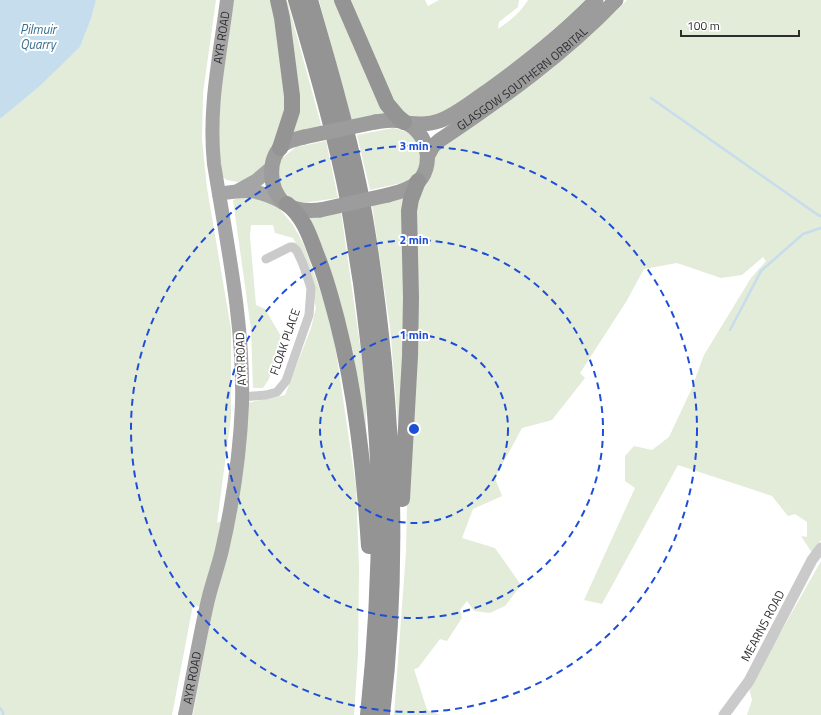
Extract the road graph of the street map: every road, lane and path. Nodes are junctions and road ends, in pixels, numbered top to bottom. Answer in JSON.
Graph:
{"nodes":[{"id":1,"x":227,"y":0,"type":"edge"},
{"id":2,"x":278,"y":0,"type":"edge"},
{"id":3,"x":296,"y":0,"type":"edge"},
{"id":4,"x":310,"y":0,"type":"edge"},
{"id":5,"x":342,"y":0,"type":"edge"},
{"id":6,"x":596,"y":0,"type":"edge"},
{"id":7,"x":616,"y":0,"type":"edge"},
{"id":8,"x":405,"y":122,"type":"junction"},
{"id":9,"x":280,"y":148,"type":"junction"},
{"id":10,"x":428,"y":155,"type":"junction"},
{"id":11,"x":272,"y":167,"type":"junction"},
{"id":12,"x":418,"y":181,"type":"junction"},
{"id":13,"x":237,"y":191,"type":"junction"},
{"id":14,"x":219,"y":194,"type":"junction"},
{"id":15,"x":286,"y":204,"type":"junction"},
{"id":16,"x":266,"y":259,"type":"dead end"},
{"id":17,"x":242,"y":397,"type":"junction"},
{"id":18,"x":821,"y":548,"type":"edge"},
{"id":19,"x":371,"y":690,"type":"junction"},
{"id":20,"x":185,"y":715,"type":"edge"},
{"id":21,"x":368,"y":715,"type":"edge"},
{"id":22,"x":382,"y":715,"type":"edge"},
{"id":23,"x":386,"y":715,"type":"edge"},
{"id":24,"x":724,"y":715,"type":"edge"}],
"edges":[{"from":1,"to":14,"type":"main road","name":"AYR ROAD"},
{"from":2,"to":9,"type":"highway"},
{"from":3,"to":19,"type":"highway"},
{"from":4,"to":22,"type":"highway"},
{"from":5,"to":8,"type":"highway"},
{"from":6,"to":8,"type":"highway","name":"GLASGOW SOUTHERN ORBITAL"},
{"from":7,"to":10,"type":"highway","name":"GLASGOW SOUTHERN ORBITAL"},
{"from":8,"to":9,"type":"highway","name":"GLASGOW SOUTHERN ORBITAL","bridge":true},
{"from":8,"to":10,"type":"highway"},
{"from":9,"to":11,"type":"highway"},
{"from":10,"to":12,"type":"highway"},
{"from":11,"to":13,"type":"main road"},
{"from":11,"to":15,"type":"highway"},
{"from":12,"to":15,"type":"highway","bridge":true},
{"from":12,"to":23,"type":"highway"},
{"from":13,"to":14,"type":"main road"},
{"from":13,"to":15,"type":"main road"},
{"from":14,"to":17,"type":"main road","name":"AYR ROAD"},
{"from":15,"to":19,"type":"highway"},
{"from":16,"to":17,"type":"street","name":"FLOAK PLACE"},
{"from":17,"to":20,"type":"main road","name":"AYR ROAD"},
{"from":18,"to":24,"type":"street","name":"MEARNS ROAD"},
{"from":19,"to":21,"type":"highway"}]}
